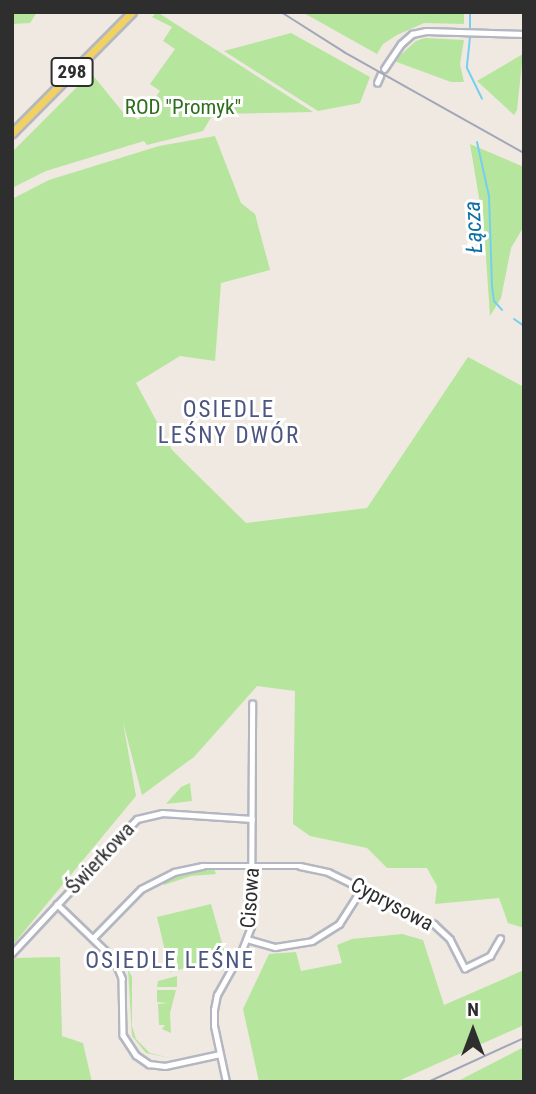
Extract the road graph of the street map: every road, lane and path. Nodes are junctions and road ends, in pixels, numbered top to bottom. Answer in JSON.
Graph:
{"nodes":[{"id":1,"x":132,"y":12,"type":"edge"},
{"id":2,"x":524,"y":34,"type":"edge"},
{"id":3,"x":384,"y":69,"type":"dead end"},
{"id":4,"x":380,"y":76,"type":"dead end"},
{"id":5,"x":377,"y":83,"type":"dead end"},
{"id":6,"x":12,"y":133,"type":"edge"},
{"id":7,"x":252,"y":704,"type":"dead end"},
{"id":8,"x":252,"y":819,"type":"junction"},
{"id":9,"x":253,"y":866,"type":"junction"},
{"id":10,"x":362,"y":888,"type":"junction"},
{"id":11,"x":57,"y":904,"type":"junction"},
{"id":12,"x":94,"y":937,"type":"junction"},
{"id":13,"x":247,"y":939,"type":"junction"},
{"id":14,"x":500,"y":939,"type":"dead end"},
{"id":15,"x":12,"y":953,"type":"edge"},
{"id":16,"x":220,"y":1054,"type":"junction"},
{"id":17,"x":226,"y":1082,"type":"edge"}],
"edges":[{"from":1,"to":6,"type":"main road","number":"298"},
{"from":2,"to":3,"type":"street"},
{"from":4,"to":5,"type":"street"},
{"from":7,"to":8,"type":"street","name":"Cisowa"},
{"from":8,"to":9,"type":"street","name":"Cisowa"},
{"from":8,"to":11,"type":"street","name":"Świerkowa"},
{"from":9,"to":10,"type":"street","name":"Cyprysowa"},
{"from":9,"to":12,"type":"street","name":"Cyprysowa"},
{"from":9,"to":13,"type":"street","name":"Cisowa"},
{"from":10,"to":13,"type":"street"},
{"from":10,"to":14,"type":"street","name":"Cyprysowa"},
{"from":11,"to":12,"type":"street"},
{"from":11,"to":15,"type":"street","name":"Świerkowa"},
{"from":12,"to":16,"type":"street"},
{"from":13,"to":16,"type":"street","name":"Cisowa"},
{"from":16,"to":17,"type":"street","name":"Cisowa"}]}
